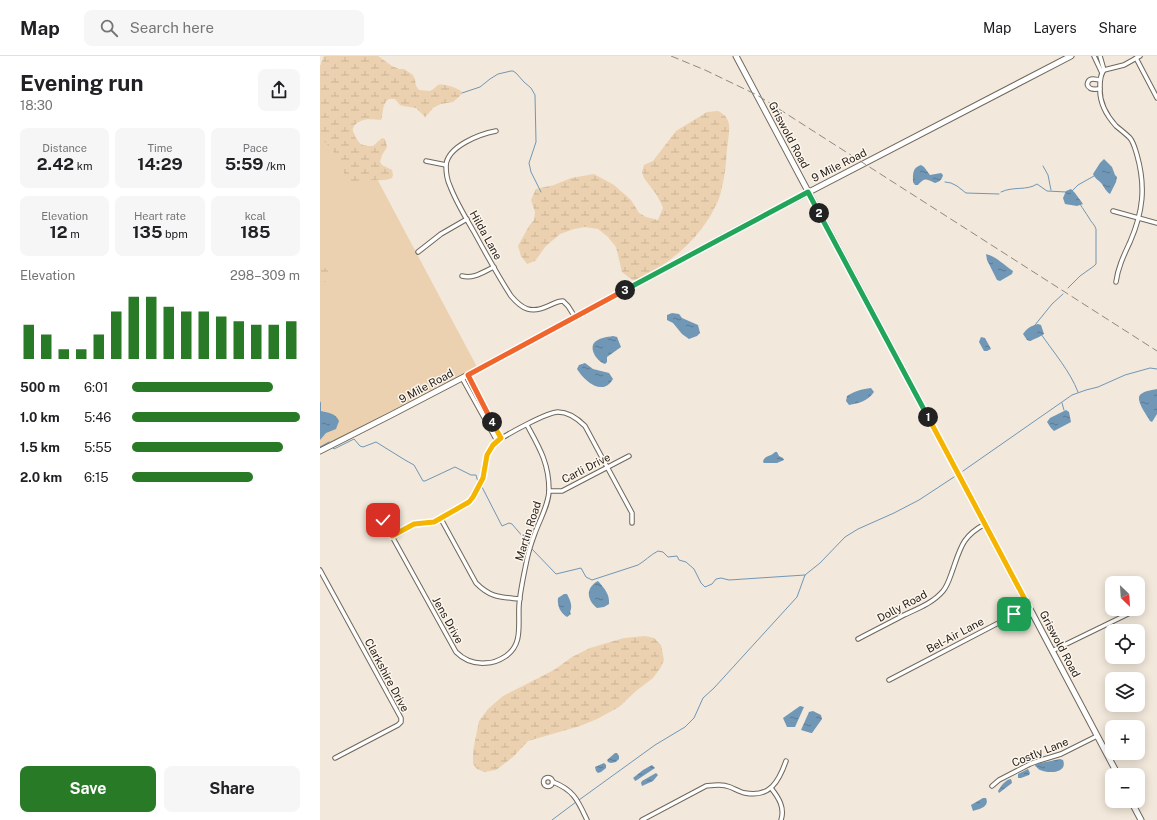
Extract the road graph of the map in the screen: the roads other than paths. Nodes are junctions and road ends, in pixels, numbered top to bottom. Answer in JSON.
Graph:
{"nodes":[{"id":1,"x":736,"y":56,"type":"edge"},
{"id":2,"x":1071,"y":56,"type":"edge"},
{"id":3,"x":1094,"y":56,"type":"edge"},
{"id":4,"x":1100,"y":56,"type":"edge"},
{"id":5,"x":1138,"y":57,"type":"edge"},
{"id":6,"x":1103,"y":71,"type":"junction"},
{"id":7,"x":1100,"y":80,"type":"junction"},
{"id":8,"x":1100,"y":89,"type":"junction"},
{"id":9,"x":1157,"y":98,"type":"edge"},
{"id":10,"x":496,"y":131,"type":"dead end"},
{"id":11,"x":426,"y":161,"type":"dead end"},
{"id":12,"x":446,"y":165,"type":"junction"},
{"id":13,"x":808,"y":192,"type":"junction"},
{"id":14,"x":1113,"y":211,"type":"dead end"},
{"id":15,"x":467,"y":219,"type":"junction"},
{"id":16,"x":1139,"y":219,"type":"junction"},
{"id":17,"x":1157,"y":223,"type":"edge"},
{"id":18,"x":418,"y":252,"type":"dead end"},
{"id":19,"x":494,"y":267,"type":"junction"},
{"id":20,"x":462,"y":276,"type":"dead end"},
{"id":21,"x":1116,"y":282,"type":"dead end"},
{"id":22,"x":574,"y":317,"type":"junction"},
{"id":23,"x":468,"y":375,"type":"junction"},
{"id":24,"x":462,"y":378,"type":"junction"},
{"id":25,"x":527,"y":424,"type":"junction"},
{"id":26,"x":501,"y":438,"type":"junction"},
{"id":27,"x":497,"y":441,"type":"junction"},
{"id":28,"x":320,"y":451,"type":"edge"},
{"id":29,"x":629,"y":456,"type":"dead end"},
{"id":30,"x":608,"y":467,"type":"junction"},
{"id":31,"x":549,"y":491,"type":"junction"},
{"id":32,"x":381,"y":506,"type":"dead end"},
{"id":33,"x":441,"y":519,"type":"junction"},
{"id":34,"x":632,"y":523,"type":"dead end"},
{"id":35,"x":986,"y":524,"type":"junction"},
{"id":36,"x":392,"y":536,"type":"junction"},
{"id":37,"x":320,"y":570,"type":"edge"},
{"id":38,"x":520,"y":599,"type":"junction"},
{"id":39,"x":1029,"y":607,"type":"junction"},
{"id":40,"x":1124,"y":616,"type":"edge"},
{"id":41,"x":858,"y":639,"type":"dead end"},
{"id":42,"x":1052,"y":651,"type":"junction"},
{"id":43,"x":889,"y":680,"type":"dead end"},
{"id":44,"x":1097,"y":736,"type":"junction"},
{"id":45,"x":335,"y":758,"type":"dead end"},
{"id":46,"x":786,"y":760,"type":"dead end"},
{"id":47,"x":1114,"y":768,"type":"edge"},
{"id":48,"x":553,"y":782,"type":"dead end"},
{"id":49,"x":992,"y":786,"type":"dead end"},
{"id":50,"x":771,"y":788,"type":"junction"},
{"id":51,"x":1135,"y":808,"type":"edge"},
{"id":52,"x":588,"y":820,"type":"edge"},
{"id":53,"x":642,"y":820,"type":"edge"},
{"id":54,"x":781,"y":820,"type":"edge"},
{"id":55,"x":1141,"y":820,"type":"edge"}],
"edges":[{"from":1,"to":13,"type":"street","name":"Griswold Road"},
{"from":2,"to":13,"type":"street","name":"9 Mile Road"},
{"from":3,"to":6,"type":"street"},
{"from":4,"to":6,"type":"street"},
{"from":5,"to":6,"type":"street"},
{"from":5,"to":9,"type":"street"},
{"from":6,"to":7,"type":"street"},
{"from":7,"to":8,"type":"street"},
{"from":7,"to":8,"type":"street"},
{"from":8,"to":16,"type":"street"},
{"from":10,"to":12,"type":"street"},
{"from":11,"to":12,"type":"street"},
{"from":12,"to":15,"type":"street","name":"Hilda Lane"},
{"from":13,"to":22,"type":"street","name":"9 Mile Road"},
{"from":13,"to":35,"type":"street","name":"Griswold Road"},
{"from":14,"to":16,"type":"street"},
{"from":15,"to":18,"type":"street"},
{"from":15,"to":19,"type":"street","name":"Hilda Lane"},
{"from":16,"to":17,"type":"street"},
{"from":16,"to":21,"type":"street"},
{"from":19,"to":20,"type":"street"},
{"from":19,"to":22,"type":"street","name":"Hilda Lane"},
{"from":22,"to":23,"type":"street","name":"9 Mile Road"},
{"from":23,"to":24,"type":"street","name":"9 Mile Road"},
{"from":23,"to":26,"type":"street"},
{"from":24,"to":27,"type":"street"},
{"from":24,"to":28,"type":"street","name":"9 Mile Road"},
{"from":25,"to":26,"type":"street"},
{"from":25,"to":30,"type":"street"},
{"from":25,"to":31,"type":"street","name":"Martin Road"},
{"from":26,"to":27,"type":"street"},
{"from":27,"to":33,"type":"street"},
{"from":29,"to":30,"type":"street","name":"Carli Drive"},
{"from":30,"to":31,"type":"street","name":"Carli Drive"},
{"from":30,"to":34,"type":"street"},
{"from":31,"to":38,"type":"street","name":"Martin Road"},
{"from":32,"to":36,"type":"street","name":"Jens Drive"},
{"from":33,"to":36,"type":"street"},
{"from":33,"to":38,"type":"street"},
{"from":35,"to":39,"type":"street","name":"Griswold Road"},
{"from":35,"to":41,"type":"street","name":"Dolly Road"},
{"from":36,"to":38,"type":"street","name":"Jens Drive"},
{"from":37,"to":45,"type":"street","name":"Clarkshire Drive"},
{"from":39,"to":42,"type":"street","name":"Griswold Road"},
{"from":39,"to":43,"type":"street","name":"Bel-Air Lane"},
{"from":40,"to":42,"type":"street"},
{"from":42,"to":44,"type":"street","name":"Griswold Road"},
{"from":44,"to":47,"type":"street","name":"Griswold Road"},
{"from":44,"to":49,"type":"street","name":"Costly Lane"},
{"from":46,"to":50,"type":"street"},
{"from":48,"to":52,"type":"street"},
{"from":50,"to":53,"type":"street"},
{"from":50,"to":54,"type":"street"},
{"from":51,"to":55,"type":"street"}]}
